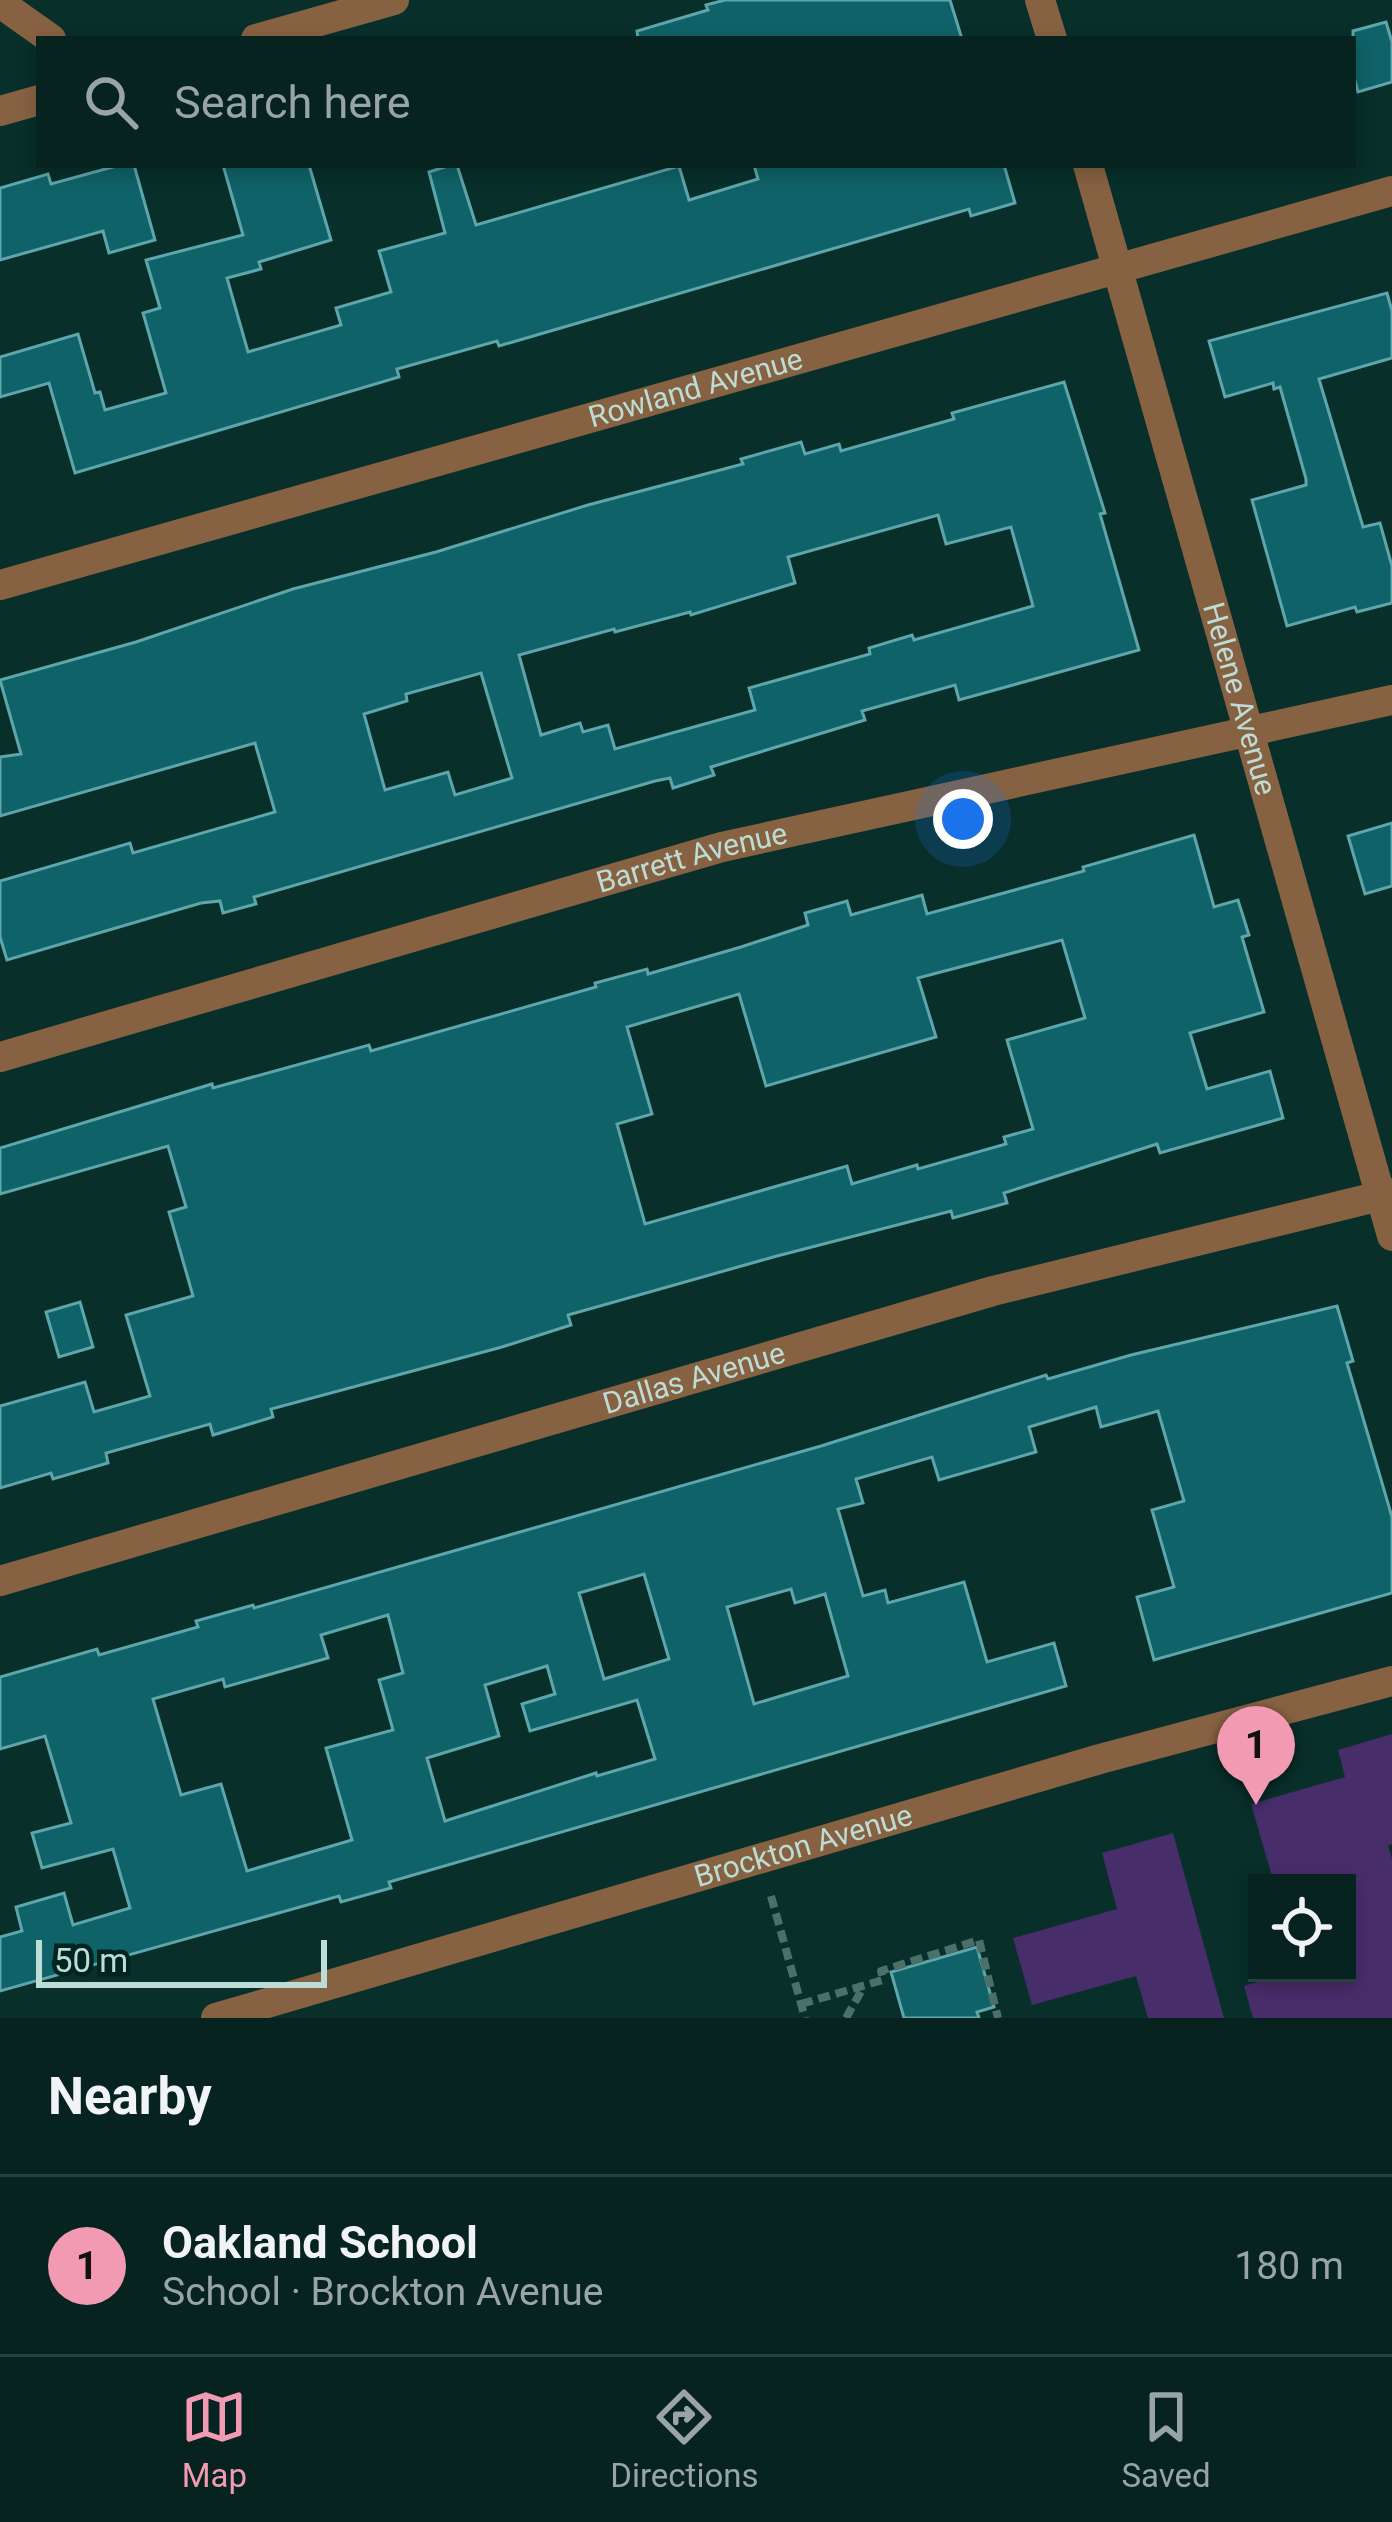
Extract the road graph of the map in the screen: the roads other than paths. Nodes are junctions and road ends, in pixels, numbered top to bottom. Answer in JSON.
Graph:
{"nodes":[{"id":1,"x":394,"y":0,"type":"edge"},
{"id":2,"x":1040,"y":0,"type":"edge"},
{"id":3,"x":0,"y":3,"type":"edge"},
{"id":4,"x":47,"y":36,"type":"edge"},
{"id":5,"x":267,"y":36,"type":"edge"},
{"id":6,"x":1051,"y":36,"type":"edge"},
{"id":7,"x":36,"y":101,"type":"edge"},
{"id":8,"x":0,"y":111,"type":"edge"},
{"id":9,"x":1089,"y":168,"type":"edge"},
{"id":10,"x":1392,"y":191,"type":"edge"},
{"id":11,"x":1118,"y":270,"type":"junction"},
{"id":12,"x":0,"y":585,"type":"edge"},
{"id":13,"x":1392,"y":700,"type":"edge"},
{"id":14,"x":1249,"y":729,"type":"junction"},
{"id":15,"x":0,"y":1057,"type":"edge"},
{"id":16,"x":1386,"y":1194,"type":"edge"},
{"id":17,"x":1392,"y":1236,"type":"edge"},
{"id":18,"x":0,"y":1581,"type":"edge"},
{"id":19,"x":1392,"y":1681,"type":"edge"},
{"id":20,"x":216,"y":2018,"type":"edge"}],
"edges":[{"from":1,"to":5,"type":"street"},
{"from":2,"to":6,"type":"street"},
{"from":3,"to":4,"type":"street"},
{"from":7,"to":8,"type":"street"},
{"from":9,"to":11,"type":"street","name":"Helene Avenue"},
{"from":10,"to":11,"type":"street","name":"Rowland Avenue"},
{"from":11,"to":12,"type":"street","name":"Rowland Avenue"},
{"from":11,"to":14,"type":"street","name":"Helene Avenue"},
{"from":13,"to":14,"type":"street","name":"Barrett Avenue"},
{"from":14,"to":15,"type":"street","name":"Barrett Avenue"},
{"from":14,"to":16,"type":"street","name":"Helene Avenue"},
{"from":16,"to":17,"type":"street","name":"Helene Avenue"},
{"from":16,"to":18,"type":"street","name":"Dallas Avenue"},
{"from":19,"to":20,"type":"street","name":"Brockton Avenue"}]}
